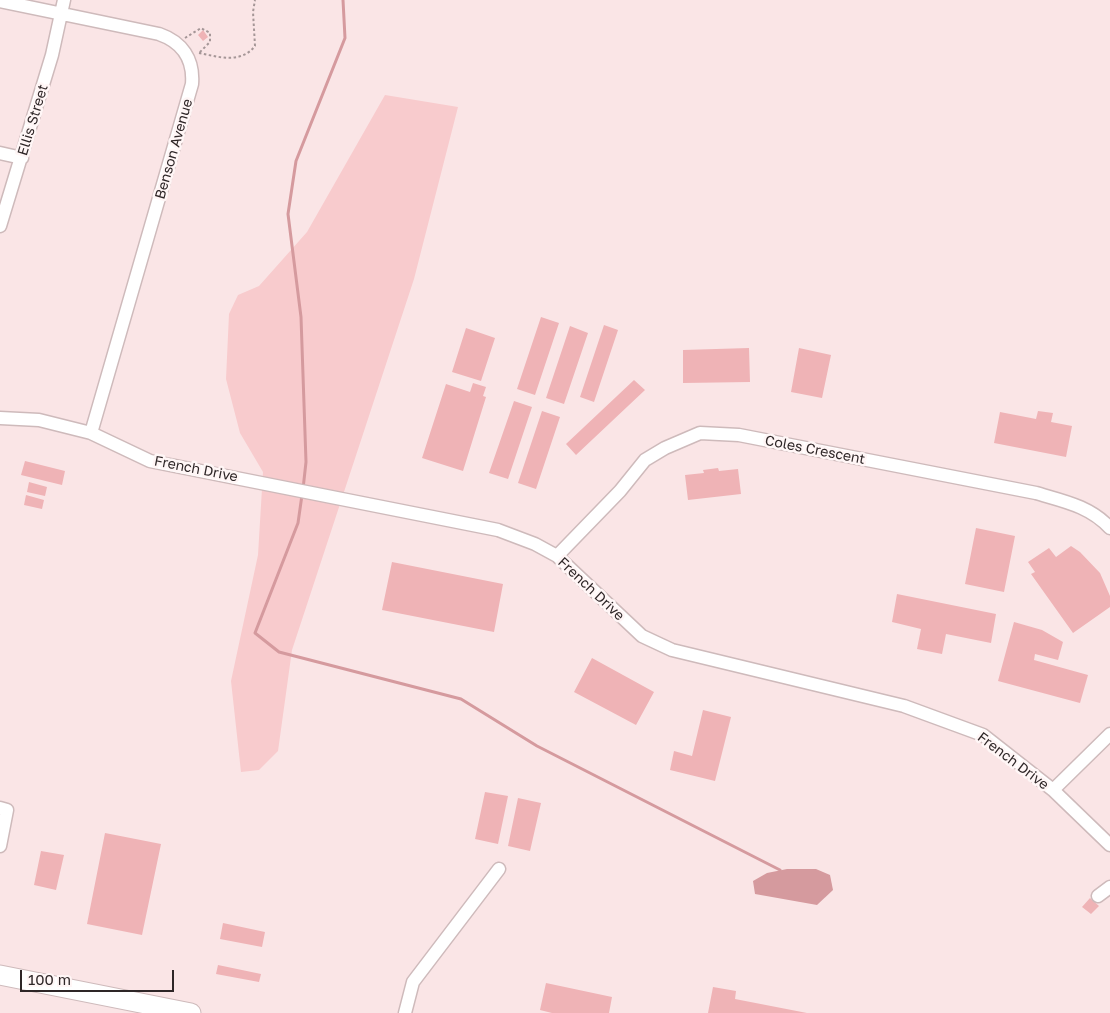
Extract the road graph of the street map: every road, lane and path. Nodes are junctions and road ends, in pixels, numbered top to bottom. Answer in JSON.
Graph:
{"nodes":[{"id":1,"x":255,"y":0,"type":"edge"},
{"id":2,"x":0,"y":1,"type":"edge"},
{"id":3,"x":63,"y":6,"type":"edge"},
{"id":4,"x":178,"y":44,"type":"junction"},
{"id":5,"x":193,"y":54,"type":"junction"},
{"id":6,"x":0,"y":153,"type":"edge"},
{"id":7,"x":22,"y":158,"type":"junction"},
{"id":8,"x":0,"y":226,"type":"edge"},
{"id":9,"x":0,"y":418,"type":"edge"},
{"id":10,"x":91,"y":433,"type":"junction"},
{"id":11,"x":1110,"y":528,"type":"edge"},
{"id":12,"x":557,"y":556,"type":"junction"},
{"id":13,"x":1110,"y":734,"type":"edge"},
{"id":14,"x":1052,"y":790,"type":"junction"},
{"id":15,"x":0,"y":808,"type":"edge"},
{"id":16,"x":1110,"y":845,"type":"edge"},
{"id":17,"x":0,"y":846,"type":"edge"},
{"id":18,"x":499,"y":869,"type":"dead end"},
{"id":19,"x":0,"y":975,"type":"edge"},
{"id":20,"x":191,"y":1013,"type":"edge"},
{"id":21,"x":405,"y":1013,"type":"edge"}],
"edges":[{"from":1,"to":5,"type":"path"},
{"from":2,"to":3,"type":"street","name":"Benson Avenue"},
{"from":3,"to":4,"type":"street","name":"Benson Avenue"},
{"from":3,"to":7,"type":"street","name":"Ellis Street"},
{"from":4,"to":5,"type":"street","name":"Benson Avenue"},
{"from":4,"to":5,"type":"path"},
{"from":5,"to":10,"type":"street","name":"Benson Avenue"},
{"from":6,"to":7,"type":"street"},
{"from":7,"to":8,"type":"street","name":"Ellis Street"},
{"from":9,"to":10,"type":"street","name":"French Drive"},
{"from":10,"to":12,"type":"street","name":"French Drive"},
{"from":11,"to":12,"type":"street","name":"Coles Crescent"},
{"from":12,"to":14,"type":"street","name":"French Drive"},
{"from":13,"to":14,"type":"street"},
{"from":14,"to":16,"type":"street","name":"French Drive"},
{"from":15,"to":17,"type":"street"},
{"from":18,"to":21,"type":"street"},
{"from":19,"to":20,"type":"highway"}]}
